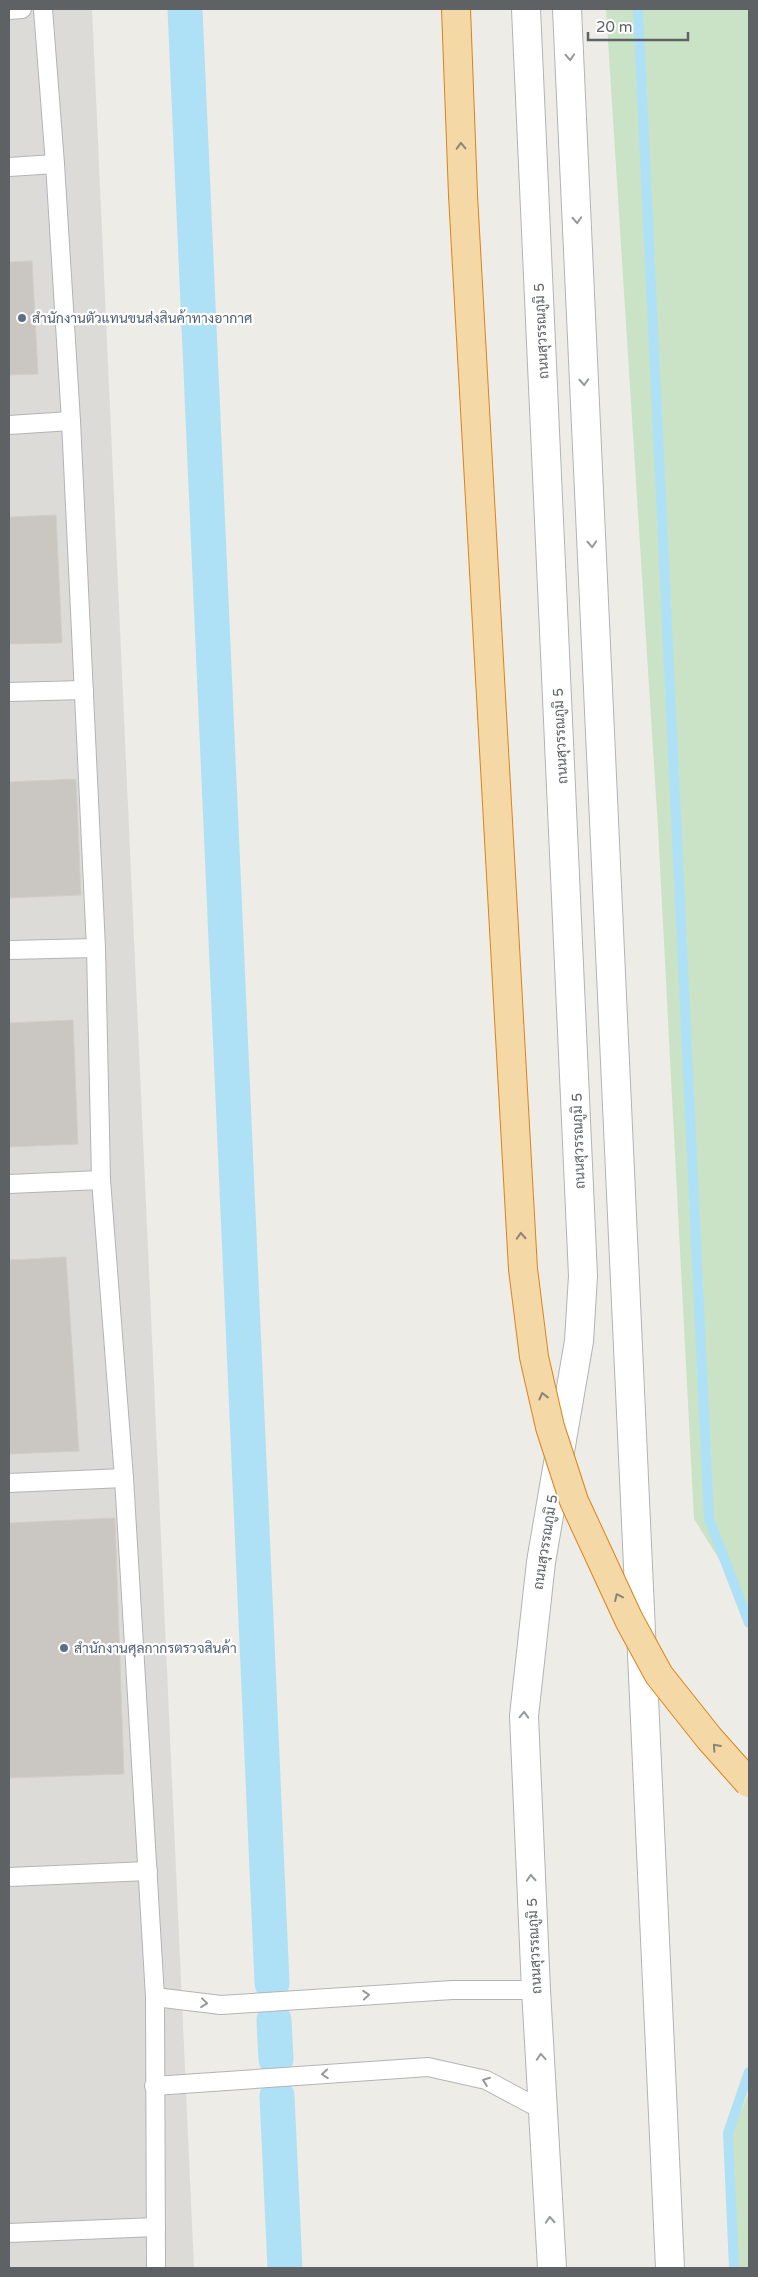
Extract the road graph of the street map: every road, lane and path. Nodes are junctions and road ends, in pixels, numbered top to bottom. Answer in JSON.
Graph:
{"nodes":[{"id":1,"x":22,"y":9,"type":"edge"},
{"id":2,"x":44,"y":9,"type":"edge"},
{"id":3,"x":456,"y":9,"type":"edge"},
{"id":4,"x":526,"y":9,"type":"edge"},
{"id":5,"x":567,"y":9,"type":"edge"},
{"id":6,"x":9,"y":10,"type":"edge"},
{"id":7,"x":55,"y":164,"type":"junction"},
{"id":8,"x":9,"y":166,"type":"edge"},
{"id":9,"x":71,"y":421,"type":"junction"},
{"id":10,"x":9,"y":425,"type":"edge"},
{"id":11,"x":84,"y":690,"type":"junction"},
{"id":12,"x":9,"y":692,"type":"edge"},
{"id":13,"x":96,"y":948,"type":"junction"},
{"id":14,"x":9,"y":950,"type":"edge"},
{"id":15,"x":101,"y":1180,"type":"junction"},
{"id":16,"x":9,"y":1184,"type":"edge"},
{"id":17,"x":124,"y":1478,"type":"junction"},
{"id":18,"x":9,"y":1483,"type":"edge"},
{"id":19,"x":749,"y":1783,"type":"edge"},
{"id":20,"x":148,"y":1871,"type":"junction"},
{"id":21,"x":9,"y":1877,"type":"edge"},
{"id":22,"x":536,"y":1990,"type":"junction"},
{"id":23,"x":155,"y":1997,"type":"junction"},
{"id":24,"x":154,"y":2086,"type":"junction"},
{"id":25,"x":544,"y":2111,"type":"junction"},
{"id":26,"x":156,"y":2227,"type":"junction"},
{"id":27,"x":9,"y":2233,"type":"edge"},
{"id":28,"x":156,"y":2268,"type":"edge"},
{"id":29,"x":552,"y":2268,"type":"edge"},
{"id":30,"x":670,"y":2268,"type":"edge"}],
"edges":[{"from":1,"to":6,"type":"lane"},
{"from":2,"to":7,"type":"lane"},
{"from":19,"to":3,"type":"highway","one_way":true,"bridge":true},
{"from":22,"to":4,"type":"street","name":"ถนนสุวรรณภูมิ 5","one_way":true},
{"from":5,"to":30,"type":"street","one_way":true},
{"from":7,"to":8,"type":"lane"},
{"from":7,"to":9,"type":"lane"},
{"from":9,"to":10,"type":"lane"},
{"from":9,"to":11,"type":"lane"},
{"from":11,"to":12,"type":"lane"},
{"from":11,"to":13,"type":"lane"},
{"from":13,"to":14,"type":"lane"},
{"from":13,"to":15,"type":"lane"},
{"from":15,"to":16,"type":"lane"},
{"from":15,"to":17,"type":"lane"},
{"from":17,"to":18,"type":"lane"},
{"from":17,"to":20,"type":"lane"},
{"from":20,"to":21,"type":"lane"},
{"from":20,"to":23,"type":"lane"},
{"from":23,"to":22,"type":"lane","one_way":true},
{"from":25,"to":22,"type":"street","name":"ถนนสุวรรณภูมิ 5","one_way":true},
{"from":23,"to":24,"type":"lane"},
{"from":25,"to":24,"type":"lane","one_way":true},
{"from":24,"to":26,"type":"lane"},
{"from":29,"to":25,"type":"street","name":"ถนนสุวรรณภูมิ 5","one_way":true},
{"from":26,"to":27,"type":"lane"},
{"from":26,"to":28,"type":"lane"}]}
